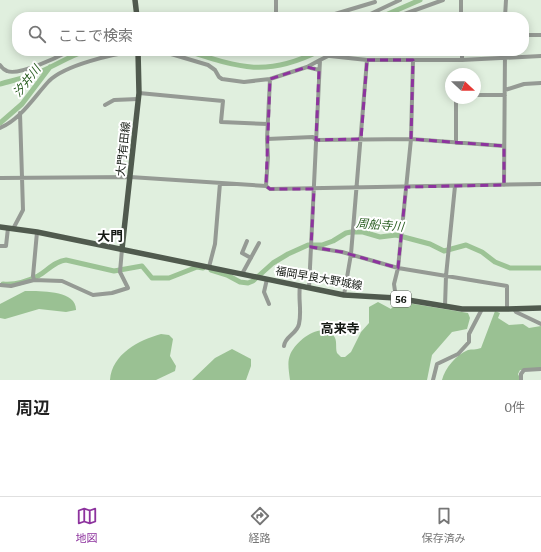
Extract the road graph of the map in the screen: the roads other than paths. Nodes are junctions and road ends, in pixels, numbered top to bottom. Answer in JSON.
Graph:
{"nodes":[{"id":1,"x":135,"y":0,"type":"edge"},
{"id":2,"x":276,"y":0,"type":"edge"},
{"id":3,"x":400,"y":0,"type":"edge"},
{"id":4,"x":443,"y":0,"type":"edge"},
{"id":5,"x":461,"y":0,"type":"edge"},
{"id":6,"x":506,"y":0,"type":"edge"},
{"id":7,"x":374,"y":1,"type":"edge"},
{"id":8,"x":378,"y":9,"type":"junction"},
{"id":9,"x":136,"y":12,"type":"edge"},
{"id":10,"x":276,"y":12,"type":"edge"},
{"id":11,"x":340,"y":12,"type":"edge"},
{"id":12,"x":373,"y":12,"type":"edge"},
{"id":13,"x":410,"y":12,"type":"edge"},
{"id":14,"x":461,"y":12,"type":"edge"},
{"id":15,"x":506,"y":12,"type":"edge"},
{"id":16,"x":529,"y":35,"type":"edge"},
{"id":17,"x":541,"y":35,"type":"edge"},
{"id":18,"x":59,"y":56,"type":"edge"},
{"id":19,"x":107,"y":56,"type":"edge"},
{"id":20,"x":137,"y":56,"type":"edge"},
{"id":21,"x":178,"y":56,"type":"edge"},
{"id":22,"x":328,"y":56,"type":"joint"},
{"id":23,"x":462,"y":56,"type":"edge"},
{"id":24,"x":541,"y":56,"type":"edge"},
{"id":25,"x":505,"y":59,"type":"junction"},
{"id":26,"x":320,"y":60,"type":"junction"},
{"id":27,"x":367,"y":60,"type":"junction"},
{"id":28,"x":413,"y":60,"type":"junction"},
{"id":29,"x":462,"y":60,"type":"junction"},
{"id":30,"x":0,"y":65,"type":"edge"},
{"id":31,"x":307,"y":67,"type":"junction"},
{"id":32,"x":320,"y":70,"type":"junction"},
{"id":33,"x":270,"y":79,"type":"junction"},
{"id":34,"x":541,"y":83,"type":"edge"},
{"id":35,"x":505,"y":90,"type":"junction"},
{"id":36,"x":481,"y":95,"type":"edge"},
{"id":37,"x":505,"y":95,"type":"junction"},
{"id":38,"x":138,"y":96,"type":"junction"},
{"id":39,"x":456,"y":104,"type":"edge"},
{"id":40,"x":105,"y":105,"type":"dead end"},
{"id":41,"x":20,"y":114,"type":"junction"},
{"id":42,"x":268,"y":124,"type":"junction"},
{"id":43,"x":0,"y":128,"type":"edge"},
{"id":44,"x":267,"y":139,"type":"junction"},
{"id":45,"x":361,"y":139,"type":"junction"},
{"id":46,"x":411,"y":139,"type":"junction"},
{"id":47,"x":316,"y":140,"type":"junction"},
{"id":48,"x":456,"y":143,"type":"junction"},
{"id":49,"x":504,"y":146,"type":"junction"},
{"id":50,"x":130,"y":177,"type":"junction"},
{"id":51,"x":0,"y":178,"type":"edge"},
{"id":52,"x":22,"y":178,"type":"junction"},
{"id":53,"x":220,"y":183,"type":"junction"},
{"id":54,"x":541,"y":184,"type":"edge"},
{"id":55,"x":504,"y":185,"type":"junction"},
{"id":56,"x":266,"y":186,"type":"junction"},
{"id":57,"x":455,"y":186,"type":"junction"},
{"id":58,"x":406,"y":187,"type":"junction"},
{"id":59,"x":357,"y":188,"type":"junction"},
{"id":60,"x":314,"y":189,"type":"junction"},
{"id":61,"x":0,"y":227,"type":"edge"},
{"id":62,"x":11,"y":228,"type":"junction"},
{"id":63,"x":37,"y":232,"type":"junction"},
{"id":64,"x":247,"y":241,"type":"dead end"},
{"id":65,"x":260,"y":243,"type":"dead end"},
{"id":66,"x":311,"y":245,"type":"junction"},
{"id":67,"x":0,"y":246,"type":"edge"},
{"id":68,"x":122,"y":249,"type":"junction"},
{"id":69,"x":350,"y":254,"type":"junction"},
{"id":70,"x":251,"y":258,"type":"junction"},
{"id":71,"x":209,"y":267,"type":"junction"},
{"id":72,"x":398,"y":268,"type":"junction"},
{"id":73,"x":242,"y":274,"type":"junction"},
{"id":74,"x":446,"y":276,"type":"junction"},
{"id":75,"x":34,"y":278,"type":"junction"},
{"id":76,"x":264,"y":279,"type":"junction"},
{"id":77,"x":0,"y":285,"type":"edge"},
{"id":78,"x":300,"y":286,"type":"junction"},
{"id":79,"x":309,"y":288,"type":"junction"},
{"id":80,"x":344,"y":295,"type":"junction"},
{"id":81,"x":396,"y":298,"type":"junction"},
{"id":82,"x":269,"y":304,"type":"dead end"},
{"id":83,"x":445,"y":306,"type":"junction"},
{"id":84,"x":541,"y":308,"type":"edge"},
{"id":85,"x":514,"y":309,"type":"junction"},
{"id":86,"x":482,"y":310,"type":"junction"},
{"id":87,"x":507,"y":310,"type":"junction"},
{"id":88,"x":541,"y":324,"type":"edge"},
{"id":89,"x":284,"y":346,"type":"dead end"},
{"id":90,"x":541,"y":369,"type":"edge"},
{"id":91,"x":433,"y":380,"type":"edge"},
{"id":92,"x":521,"y":380,"type":"edge"}],
"edges":[{"from":1,"to":9,"type":"main road"},
{"from":2,"to":10,"type":"street"},
{"from":3,"to":8,"type":"street"},
{"from":4,"to":13,"type":"street"},
{"from":5,"to":14,"type":"street"},
{"from":6,"to":15,"type":"street"},
{"from":7,"to":8,"type":"street"},
{"from":7,"to":11,"type":"street"},
{"from":8,"to":12,"type":"street"},
{"from":16,"to":17,"type":"street"},
{"from":18,"to":30,"type":"street"},
{"from":19,"to":41,"type":"street"},
{"from":20,"to":38,"type":"main road","name":"大門有田線"},
{"from":21,"to":33,"type":"street"},
{"from":22,"to":26,"type":"street"},
{"from":22,"to":27,"type":"street"},
{"from":23,"to":29,"type":"street"},
{"from":24,"to":25,"type":"street"},
{"from":25,"to":29,"type":"street"},
{"from":25,"to":35,"type":"street"},
{"from":26,"to":31,"type":"street"},
{"from":26,"to":32,"type":"street"},
{"from":27,"to":28,"type":"street"},
{"from":27,"to":45,"type":"street"},
{"from":28,"to":29,"type":"street"},
{"from":28,"to":46,"type":"street"},
{"from":31,"to":32,"type":"street"},
{"from":31,"to":33,"type":"street"},
{"from":32,"to":47,"type":"street"},
{"from":33,"to":42,"type":"street"},
{"from":34,"to":35,"type":"street"},
{"from":35,"to":37,"type":"street"},
{"from":36,"to":37,"type":"street"},
{"from":37,"to":49,"type":"street"},
{"from":38,"to":40,"type":"street"},
{"from":38,"to":42,"type":"street"},
{"from":38,"to":50,"type":"main road","name":"大門有田線"},
{"from":39,"to":48,"type":"street"},
{"from":41,"to":43,"type":"street"},
{"from":41,"to":52,"type":"street"},
{"from":42,"to":44,"type":"street"},
{"from":44,"to":47,"type":"street"},
{"from":44,"to":56,"type":"street"},
{"from":45,"to":46,"type":"street"},
{"from":45,"to":47,"type":"street"},
{"from":45,"to":59,"type":"street"},
{"from":46,"to":48,"type":"street"},
{"from":46,"to":58,"type":"street"},
{"from":47,"to":60,"type":"street"},
{"from":48,"to":49,"type":"street"},
{"from":49,"to":55,"type":"street"},
{"from":50,"to":52,"type":"street"},
{"from":50,"to":53,"type":"street"},
{"from":50,"to":68,"type":"main road","name":"大門有田線"},
{"from":51,"to":52,"type":"street"},
{"from":52,"to":62,"type":"street"},
{"from":53,"to":56,"type":"street"},
{"from":53,"to":71,"type":"street"},
{"from":54,"to":55,"type":"street"},
{"from":55,"to":57,"type":"street"},
{"from":56,"to":60,"type":"street"},
{"from":57,"to":58,"type":"street"},
{"from":57,"to":74,"type":"street"},
{"from":58,"to":59,"type":"street"},
{"from":58,"to":72,"type":"street"},
{"from":59,"to":60,"type":"street"},
{"from":59,"to":69,"type":"street"},
{"from":60,"to":66,"type":"street"},
{"from":61,"to":62,"type":"main road","number":"56"},
{"from":62,"to":63,"type":"main road","number":"56"},
{"from":62,"to":67,"type":"street"},
{"from":63,"to":68,"type":"main road","number":"56"},
{"from":63,"to":75,"type":"street"},
{"from":64,"to":70,"type":"street"},
{"from":65,"to":70,"type":"street"},
{"from":66,"to":69,"type":"street"},
{"from":66,"to":79,"type":"street"},
{"from":68,"to":71,"type":"main road","number":"56"},
{"from":68,"to":75,"type":"street"},
{"from":69,"to":72,"type":"street"},
{"from":69,"to":80,"type":"street"},
{"from":70,"to":73,"type":"street"},
{"from":71,"to":73,"type":"main road","number":"56"},
{"from":72,"to":74,"type":"street"},
{"from":72,"to":81,"type":"street"},
{"from":73,"to":76,"type":"main road","number":"56"},
{"from":74,"to":83,"type":"street"},
{"from":74,"to":87,"type":"street"},
{"from":75,"to":77,"type":"street"},
{"from":76,"to":78,"type":"main road","name":"福岡早良大野城線","number":"56"},
{"from":76,"to":82,"type":"street"},
{"from":78,"to":79,"type":"main road","name":"福岡早良大野城線","number":"56"},
{"from":78,"to":89,"type":"street"},
{"from":79,"to":80,"type":"main road","name":"福岡早良大野城線","number":"56"},
{"from":80,"to":81,"type":"main road","name":"福岡早良大野城線","number":"56"},
{"from":81,"to":83,"type":"main road","name":"福岡早良大野城線","number":"56"},
{"from":83,"to":86,"type":"main road","name":"福岡早良大野城線","number":"56"},
{"from":84,"to":85,"type":"main road","name":"福岡早良大野城線","number":"56"},
{"from":85,"to":87,"type":"main road","name":"福岡早良大野城線","number":"56"},
{"from":85,"to":88,"type":"street"},
{"from":86,"to":87,"type":"main road","name":"福岡早良大野城線","number":"56"},
{"from":86,"to":91,"type":"street"},
{"from":90,"to":92,"type":"street"}]}
